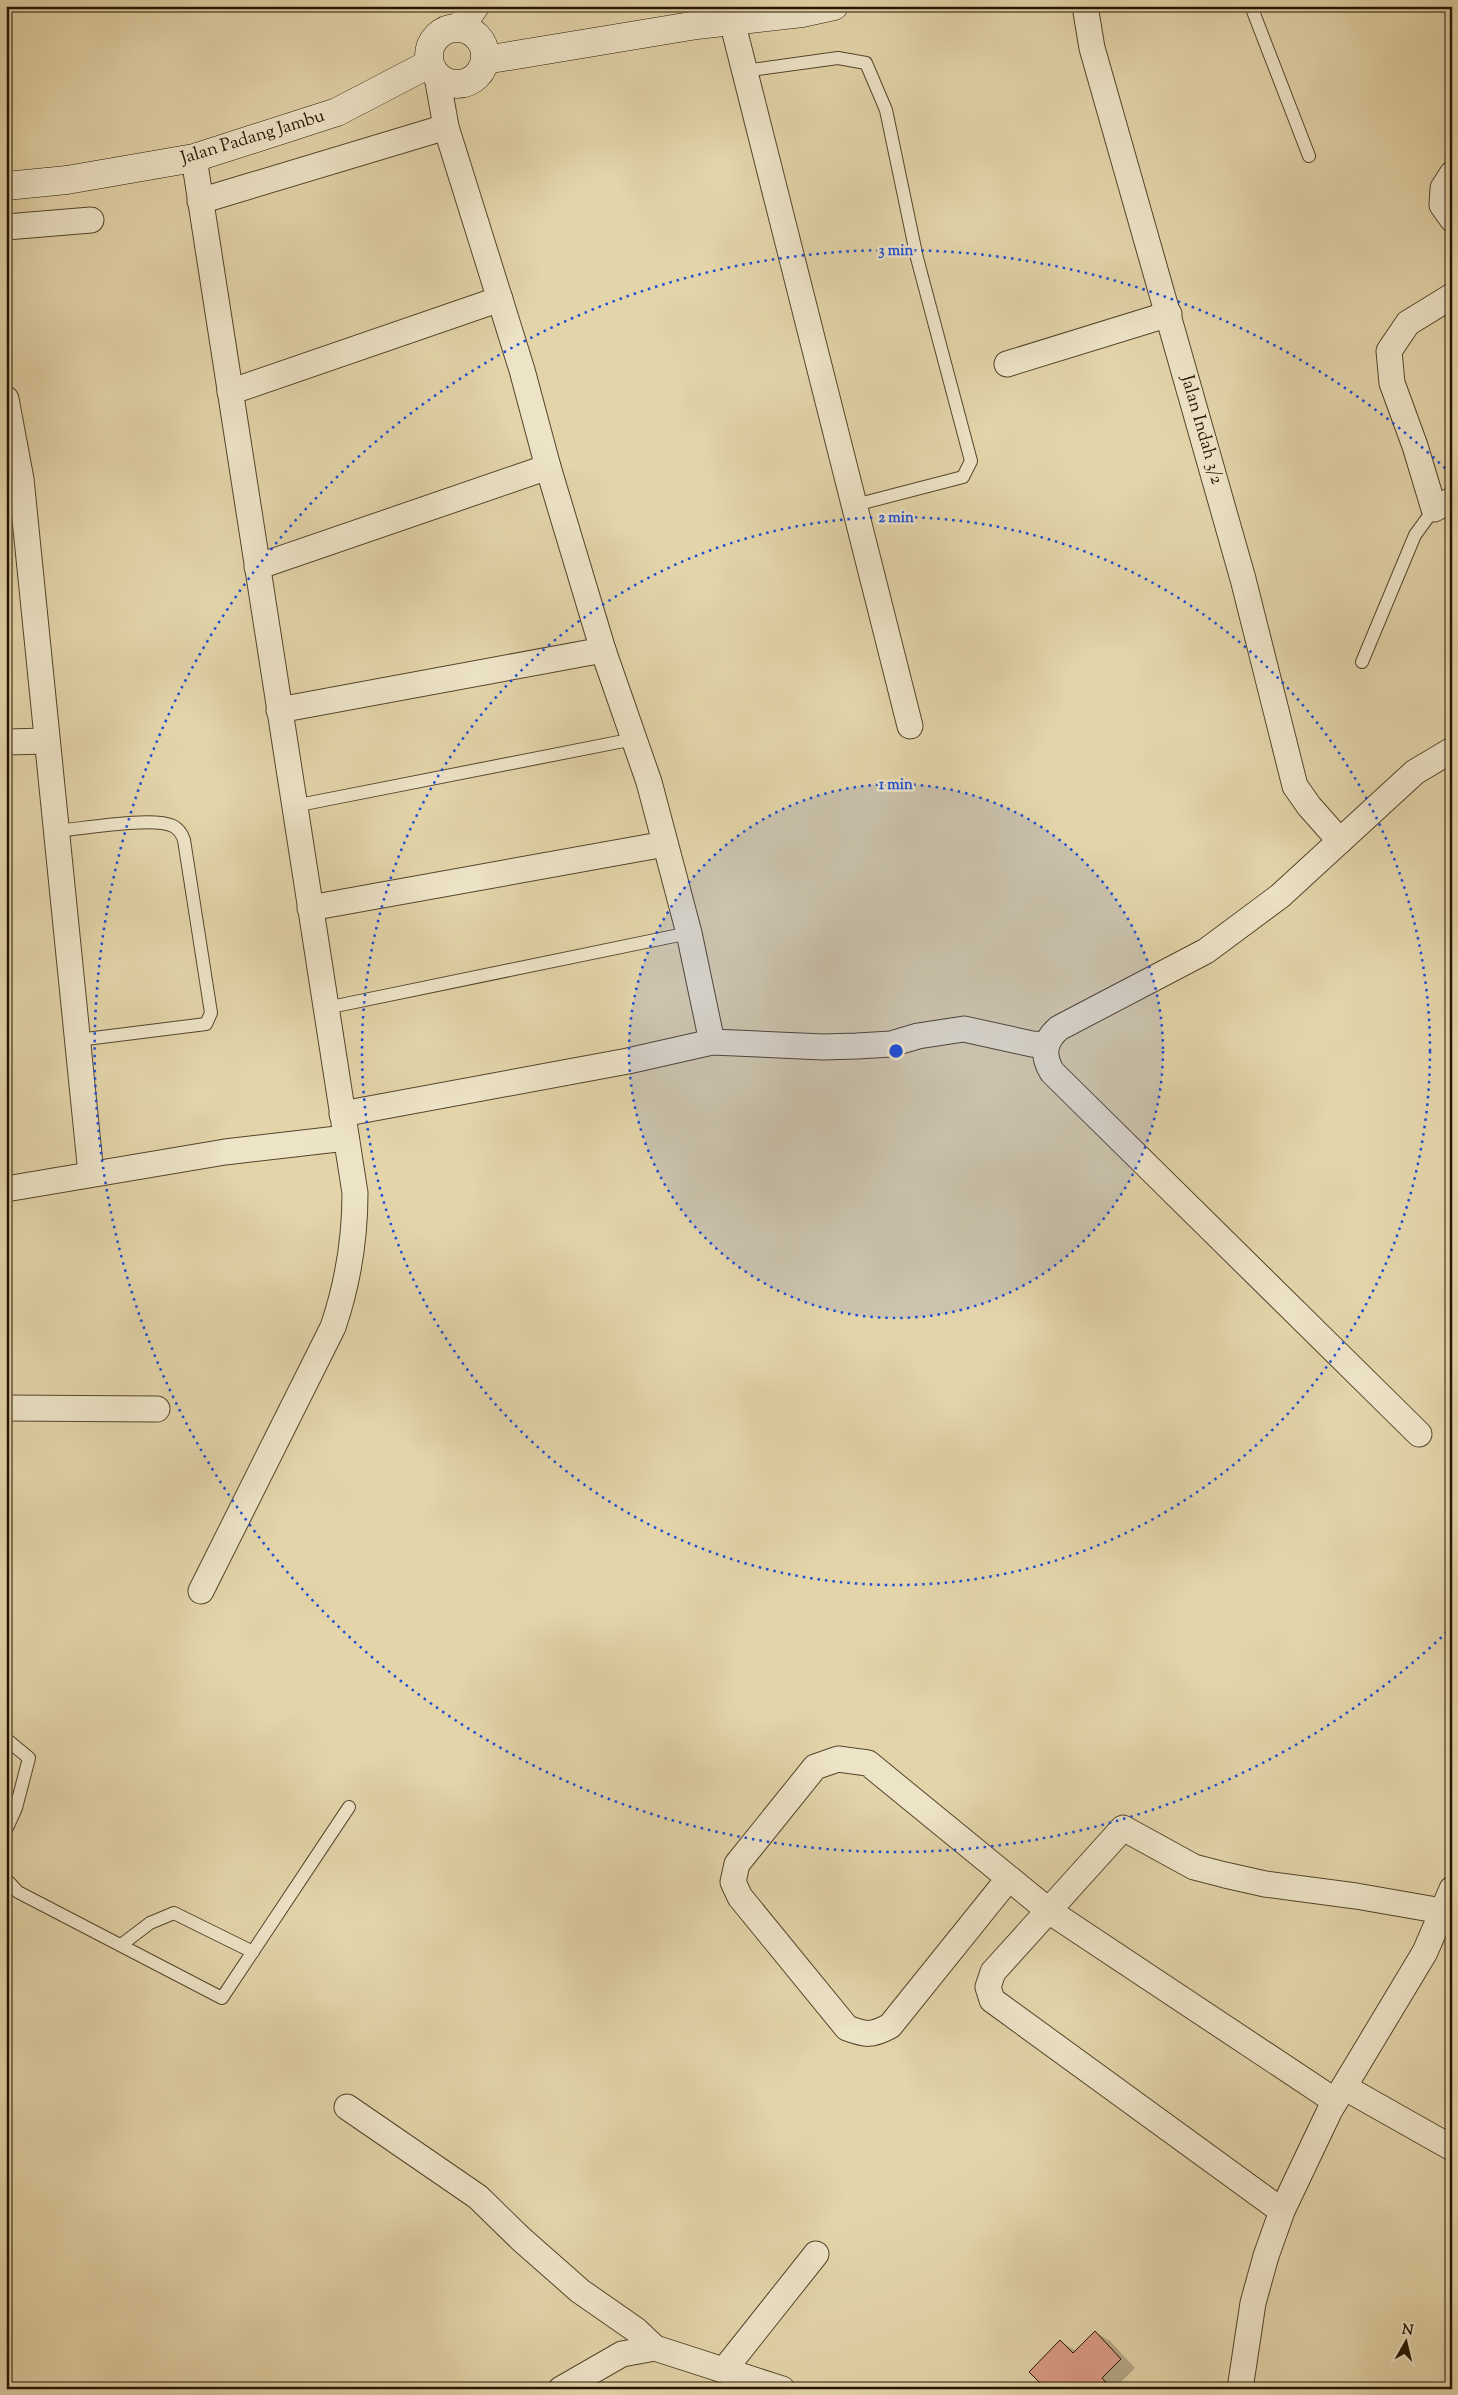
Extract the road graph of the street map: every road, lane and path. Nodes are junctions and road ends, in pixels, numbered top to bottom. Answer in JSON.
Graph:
{"nodes":[{"id":1,"x":834,"y":6,"type":"edge"},
{"id":2,"x":1085,"y":6,"type":"edge"},
{"id":3,"x":1251,"y":6,"type":"edge"},
{"id":4,"x":467,"y":17,"type":"edge"},
{"id":5,"x":732,"y":21,"type":"junction"},
{"id":6,"x":485,"y":60,"type":"junction"},
{"id":7,"x":433,"y":70,"type":"junction"},
{"id":8,"x":744,"y":71,"type":"junction"},
{"id":9,"x":446,"y":127,"type":"junction"},
{"id":10,"x":1309,"y":156,"type":"dead end"},
{"id":11,"x":194,"y":158,"type":"junction"},
{"id":12,"x":1452,"y":174,"type":"edge"},
{"id":13,"x":6,"y":186,"type":"edge"},
{"id":14,"x":200,"y":201,"type":"junction"},
{"id":15,"x":1452,"y":219,"type":"edge"},
{"id":16,"x":91,"y":220,"type":"dead end"},
{"id":17,"x":6,"y":227,"type":"edge"},
{"id":18,"x":1452,"y":296,"type":"edge"},
{"id":19,"x":500,"y":299,"type":"junction"},
{"id":20,"x":1169,"y":314,"type":"junction"},
{"id":21,"x":1007,"y":364,"type":"dead end"},
{"id":22,"x":230,"y":392,"type":"junction"},
{"id":23,"x":6,"y":399,"type":"edge"},
{"id":24,"x":548,"y":467,"type":"junction"},
{"id":25,"x":14,"y":480,"type":"edge"},
{"id":26,"x":1443,"y":504,"type":"edge"},
{"id":27,"x":854,"y":505,"type":"junction"},
{"id":28,"x":257,"y":568,"type":"junction"},
{"id":29,"x":603,"y":650,"type":"junction"},
{"id":30,"x":1362,"y":662,"type":"dead end"},
{"id":31,"x":279,"y":710,"type":"junction"},
{"id":32,"x":910,"y":726,"type":"dead end"},
{"id":33,"x":634,"y":739,"type":"junction"},
{"id":34,"x":47,"y":741,"type":"junction"},
{"id":35,"x":6,"y":742,"type":"edge"},
{"id":36,"x":1452,"y":750,"type":"edge"},
{"id":37,"x":294,"y":806,"type":"junction"},
{"id":38,"x":56,"y":831,"type":"junction"},
{"id":39,"x":1340,"y":841,"type":"junction"},
{"id":40,"x":665,"y":844,"type":"junction"},
{"id":41,"x":310,"y":908,"type":"junction"},
{"id":42,"x":689,"y":933,"type":"junction"},
{"id":43,"x":326,"y":1008,"type":"junction"},
{"id":44,"x":78,"y":1040,"type":"junction"},
{"id":45,"x":712,"y":1042,"type":"junction"},
{"id":46,"x":1046,"y":1045,"type":"junction"},
{"id":47,"x":342,"y":1114,"type":"junction"},
{"id":48,"x":346,"y":1138,"type":"junction"},
{"id":49,"x":92,"y":1174,"type":"junction"},
{"id":50,"x":6,"y":1189,"type":"edge"},
{"id":51,"x":6,"y":1408,"type":"edge"},
{"id":52,"x":157,"y":1409,"type":"dead end"},
{"id":53,"x":1419,"y":1434,"type":"dead end"},
{"id":54,"x":201,"y":1591,"type":"dead end"},
{"id":55,"x":6,"y":1739,"type":"edge"},
{"id":56,"x":349,"y":1807,"type":"dead end"},
{"id":57,"x":6,"y":1830,"type":"edge"},
{"id":58,"x":1009,"y":1878,"type":"junction"},
{"id":59,"x":6,"y":1879,"type":"edge"},
{"id":60,"x":1447,"y":1900,"type":"edge"},
{"id":61,"x":1049,"y":1911,"type":"junction"},
{"id":62,"x":121,"y":1945,"type":"junction"},
{"id":63,"x":253,"y":1952,"type":"junction"},
{"id":64,"x":1339,"y":2094,"type":"junction"},
{"id":65,"x":347,"y":2107,"type":"dead end"},
{"id":66,"x":1452,"y":2148,"type":"edge"},
{"id":67,"x":1282,"y":2211,"type":"junction"},
{"id":68,"x":816,"y":2254,"type":"dead end"},
{"id":69,"x":655,"y":2348,"type":"junction"},
{"id":70,"x":724,"y":2370,"type":"junction"},
{"id":71,"x":560,"y":2389,"type":"edge"},
{"id":72,"x":782,"y":2389,"type":"edge"},
{"id":73,"x":1240,"y":2389,"type":"edge"}],
"edges":[{"from":1,"to":5,"type":"street"},
{"from":2,"to":20,"type":"street","name":"Jalan Indah 3/2"},
{"from":3,"to":10,"type":"lane"},
{"from":4,"to":6,"type":"street"},
{"from":4,"to":7,"type":"street"},
{"from":5,"to":6,"type":"street"},
{"from":5,"to":8,"type":"street"},
{"from":6,"to":7,"type":"street"},
{"from":7,"to":9,"type":"street"},
{"from":7,"to":11,"type":"street","name":"Jalan Padang Jambu"},
{"from":8,"to":27,"type":"street"},
{"from":8,"to":27,"type":"lane"},
{"from":9,"to":14,"type":"street"},
{"from":9,"to":19,"type":"street"},
{"from":11,"to":13,"type":"street","name":"Jalan Padang Jambu"},
{"from":11,"to":14,"type":"street"},
{"from":12,"to":15,"type":"street"},
{"from":14,"to":22,"type":"street"},
{"from":16,"to":17,"type":"street"},
{"from":18,"to":26,"type":"street"},
{"from":19,"to":22,"type":"street"},
{"from":19,"to":24,"type":"street"},
{"from":20,"to":21,"type":"street"},
{"from":20,"to":39,"type":"street","name":"Jalan Indah 3/2"},
{"from":22,"to":28,"type":"street"},
{"from":23,"to":25,"type":"street"},
{"from":24,"to":28,"type":"street"},
{"from":24,"to":29,"type":"street"},
{"from":25,"to":34,"type":"street"},
{"from":26,"to":30,"type":"lane"},
{"from":27,"to":32,"type":"street"},
{"from":28,"to":31,"type":"street"},
{"from":29,"to":31,"type":"street"},
{"from":29,"to":33,"type":"street"},
{"from":31,"to":37,"type":"street"},
{"from":33,"to":37,"type":"lane"},
{"from":33,"to":40,"type":"street"},
{"from":34,"to":35,"type":"street"},
{"from":34,"to":38,"type":"street"},
{"from":36,"to":39,"type":"street"},
{"from":37,"to":41,"type":"street"},
{"from":38,"to":44,"type":"street"},
{"from":38,"to":44,"type":"lane"},
{"from":39,"to":46,"type":"street"},
{"from":40,"to":41,"type":"street"},
{"from":40,"to":42,"type":"street"},
{"from":41,"to":43,"type":"street"},
{"from":42,"to":43,"type":"lane"},
{"from":42,"to":45,"type":"street"},
{"from":43,"to":47,"type":"street"},
{"from":44,"to":49,"type":"street"},
{"from":45,"to":46,"type":"street"},
{"from":45,"to":47,"type":"street"},
{"from":46,"to":53,"type":"street"},
{"from":47,"to":48,"type":"street"},
{"from":48,"to":49,"type":"street"},
{"from":48,"to":54,"type":"street"},
{"from":49,"to":50,"type":"street"},
{"from":51,"to":52,"type":"street"},
{"from":55,"to":57,"type":"lane"},
{"from":56,"to":63,"type":"lane"},
{"from":58,"to":58,"type":"street"},
{"from":58,"to":61,"type":"street"},
{"from":59,"to":62,"type":"lane"},
{"from":60,"to":61,"type":"street"},
{"from":60,"to":64,"type":"street"},
{"from":61,"to":64,"type":"street"},
{"from":61,"to":67,"type":"street"},
{"from":62,"to":63,"type":"lane"},
{"from":62,"to":63,"type":"lane"},
{"from":64,"to":66,"type":"street"},
{"from":64,"to":67,"type":"street"},
{"from":65,"to":69,"type":"street"},
{"from":67,"to":73,"type":"street"},
{"from":68,"to":70,"type":"street"},
{"from":69,"to":70,"type":"street"},
{"from":69,"to":71,"type":"street"},
{"from":70,"to":72,"type":"street"}]}
